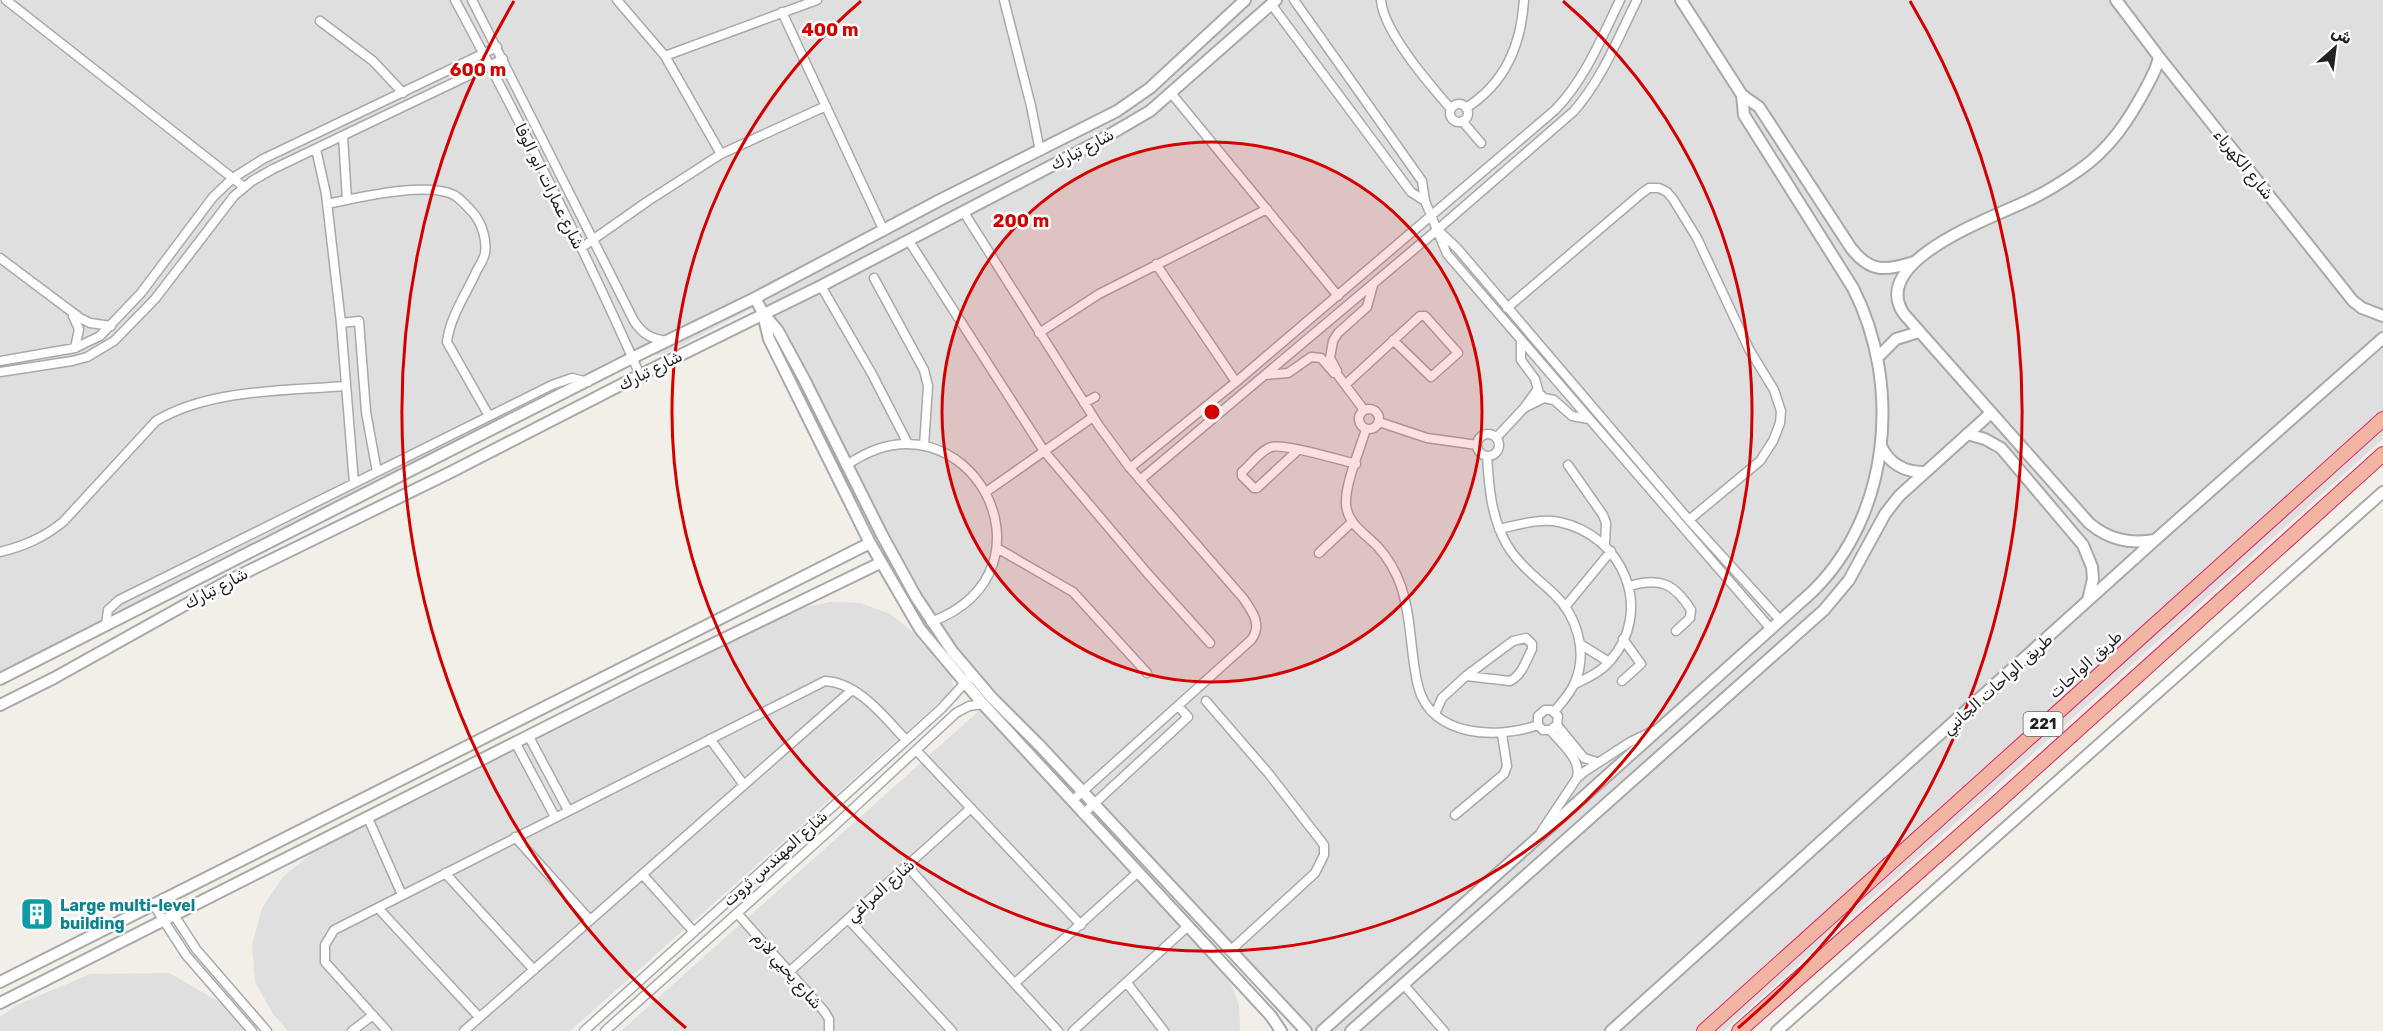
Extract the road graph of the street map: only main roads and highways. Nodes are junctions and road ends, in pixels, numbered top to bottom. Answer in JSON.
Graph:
{"nodes":[{"id":1,"x":2383,"y":419,"type":"edge"},
{"id":2,"x":2383,"y":454,"type":"edge"},
{"id":3,"x":1704,"y":1031,"type":"edge"},
{"id":4,"x":1739,"y":1031,"type":"edge"}],
"edges":[{"from":1,"to":3,"type":"highway","name":"طريق الواحات","number":"221"},
{"from":2,"to":4,"type":"highway","number":"221"}]}
